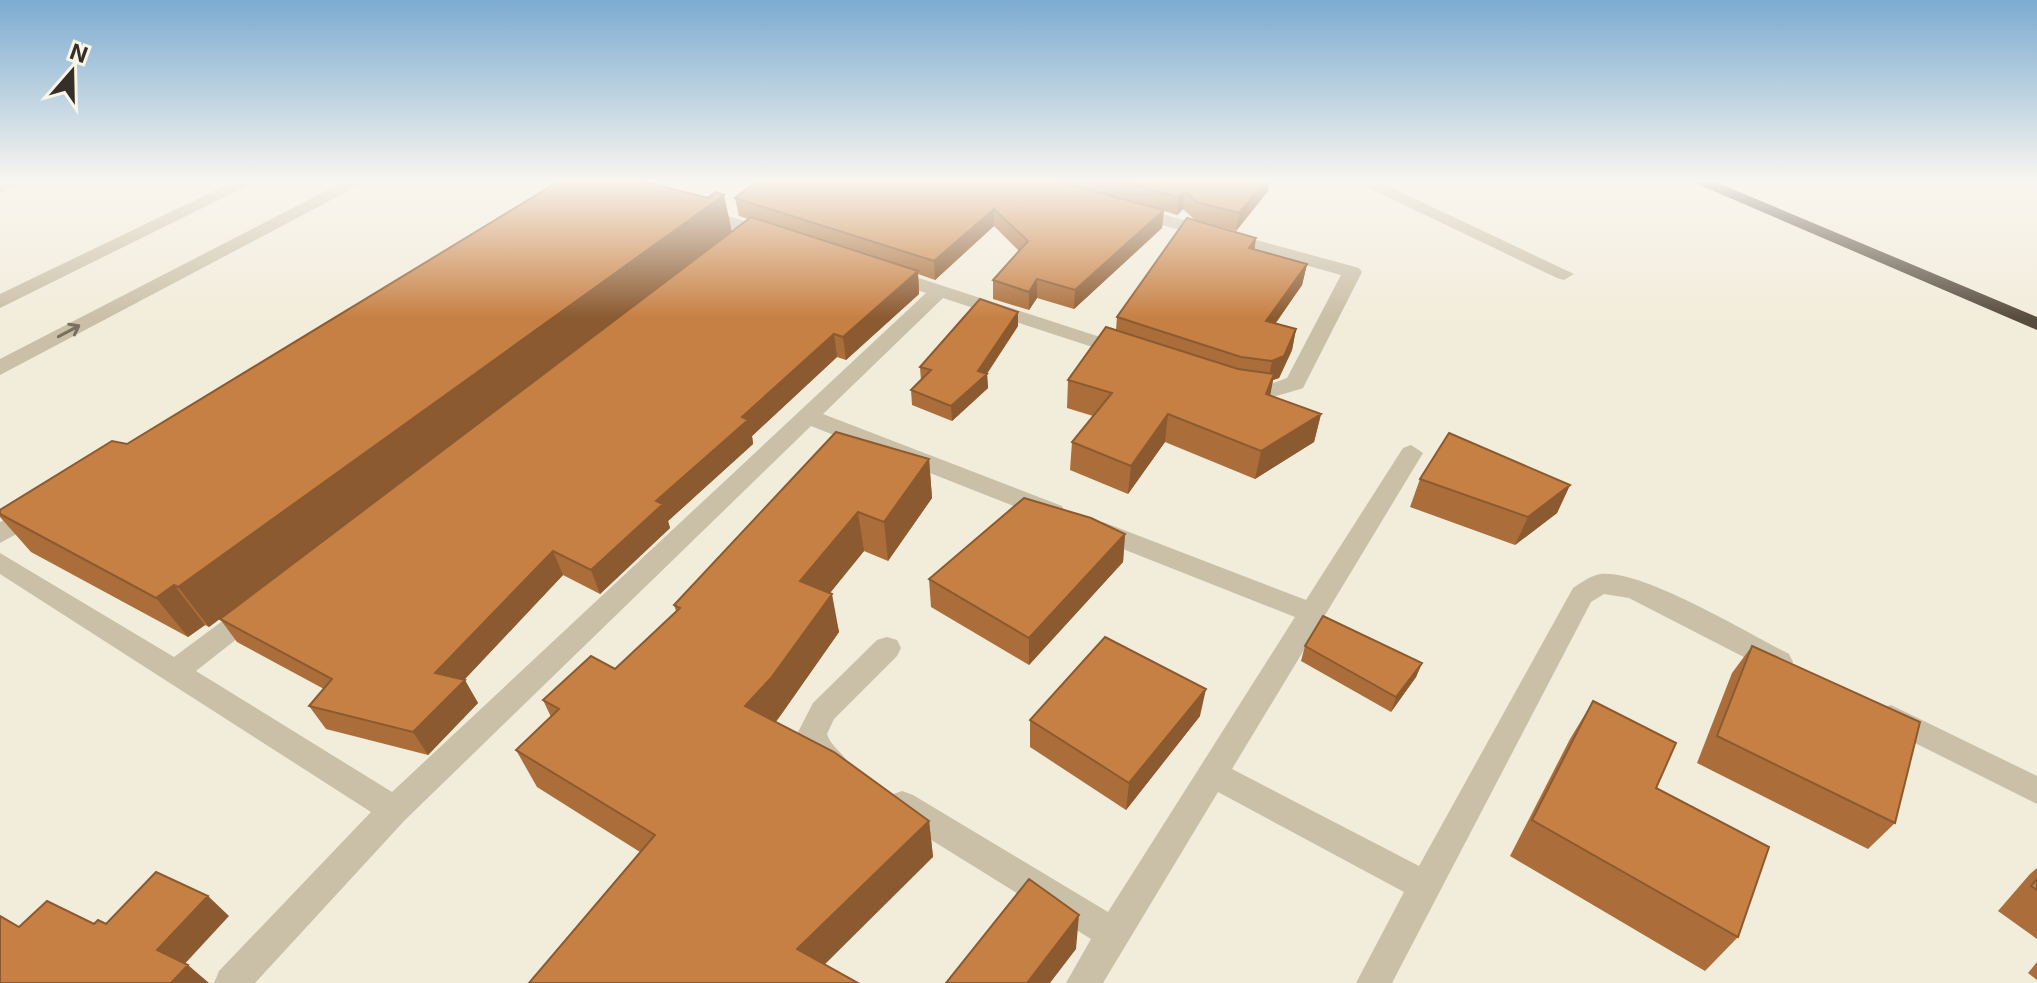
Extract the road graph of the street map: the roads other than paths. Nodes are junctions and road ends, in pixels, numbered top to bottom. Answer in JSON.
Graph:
{"nodes":[{"id":1,"x":156,"y":226,"type":"edge"},
{"id":2,"x":272,"y":226,"type":"edge"},
{"id":3,"x":742,"y":226,"type":"edge"},
{"id":4,"x":1186,"y":226,"type":"edge"},
{"id":5,"x":1460,"y":226,"type":"edge"},
{"id":6,"x":1805,"y":226,"type":"edge"},
{"id":7,"x":752,"y":229,"type":"junction"},
{"id":8,"x":796,"y":244,"type":"edge"},
{"id":9,"x":727,"y":249,"type":"edge"},
{"id":10,"x":868,"y":267,"type":"edge"},
{"id":11,"x":1564,"y":274,"type":"dead end"},
{"id":12,"x":939,"y":291,"type":"junction"},
{"id":13,"x":0,"y":302,"type":"edge"},
{"id":14,"x":2037,"y":324,"type":"edge"},
{"id":15,"x":1145,"y":358,"type":"edge"},
{"id":16,"x":0,"y":368,"type":"edge"},
{"id":17,"x":1219,"y":382,"type":"edge"},
{"id":18,"x":807,"y":416,"type":"junction"},
{"id":19,"x":1411,"y":453,"type":"dead end"},
{"id":20,"x":54,"y":501,"type":"edge"},
{"id":21,"x":0,"y":534,"type":"edge"},
{"id":22,"x":0,"y":562,"type":"edge"},
{"id":23,"x":276,"y":595,"type":"edge"},
{"id":24,"x":1312,"y":613,"type":"junction"},
{"id":25,"x":887,"y":648,"type":"dead end"},
{"id":26,"x":175,"y":672,"type":"junction"},
{"id":27,"x":1801,"y":672,"type":"edge"},
{"id":28,"x":1870,"y":707,"type":"edge"},
{"id":29,"x":1213,"y":774,"type":"junction"},
{"id":30,"x":2037,"y":791,"type":"edge"},
{"id":31,"x":394,"y":810,"type":"junction"},
{"id":32,"x":1426,"y":887,"type":"junction"},
{"id":33,"x":1114,"y":934,"type":"junction"},
{"id":34,"x":231,"y":983,"type":"edge"},
{"id":35,"x":1083,"y":983,"type":"edge"},
{"id":36,"x":1373,"y":983,"type":"edge"}],
"edges":[{"from":1,"to":13,"type":"street"},
{"from":16,"to":2,"type":"street","one_way":true},
{"from":3,"to":7,"type":"street"},
{"from":4,"to":17,"type":"street"},
{"from":5,"to":11,"type":"street"},
{"from":6,"to":14,"type":"highway"},
{"from":7,"to":8,"type":"street"},
{"from":7,"to":9,"type":"street"},
{"from":10,"to":12,"type":"street"},
{"from":12,"to":15,"type":"street"},
{"from":12,"to":18,"type":"street"},
{"from":18,"to":24,"type":"street"},
{"from":18,"to":31,"type":"street"},
{"from":19,"to":24,"type":"street"},
{"from":20,"to":21,"type":"street"},
{"from":22,"to":26,"type":"street"},
{"from":23,"to":26,"type":"street"},
{"from":24,"to":29,"type":"street"},
{"from":25,"to":33,"type":"street"},
{"from":26,"to":31,"type":"street"},
{"from":27,"to":32,"type":"street"},
{"from":28,"to":30,"type":"street"},
{"from":29,"to":32,"type":"street"},
{"from":29,"to":33,"type":"street"},
{"from":31,"to":34,"type":"street"},
{"from":32,"to":36,"type":"street"},
{"from":33,"to":35,"type":"street"}]}
